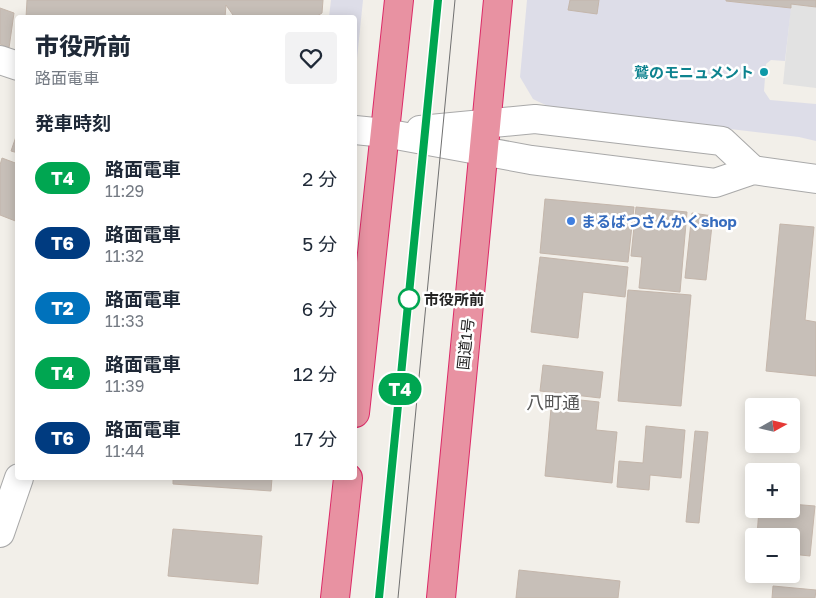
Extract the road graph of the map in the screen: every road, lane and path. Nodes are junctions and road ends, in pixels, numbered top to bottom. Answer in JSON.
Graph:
{"nodes":[{"id":1,"x":399,"y":0,"type":"edge"},
{"id":2,"x":498,"y":0,"type":"edge"},
{"id":3,"x":0,"y":60,"type":"edge"},
{"id":4,"x":15,"y":65,"type":"edge"},
{"id":5,"x":486,"y":124,"type":"junction"},
{"id":6,"x":357,"y":130,"type":"edge"},
{"id":7,"x":385,"y":133,"type":"junction"},
{"id":8,"x":484,"y":152,"type":"junction"},
{"id":9,"x":753,"y":170,"type":"junction"},
{"id":10,"x":816,"y":179,"type":"edge"},
{"id":11,"x":357,"y":394,"type":"edge"},
{"id":12,"x":18,"y":480,"type":"edge"},
{"id":13,"x":348,"y":480,"type":"edge"},
{"id":14,"x":0,"y":533,"type":"edge"},
{"id":15,"x":335,"y":598,"type":"edge"},
{"id":16,"x":440,"y":598,"type":"edge"}],
"edges":[{"from":1,"to":7,"type":"highway"},
{"from":2,"to":5,"type":"highway","name":"国道1号"},
{"from":3,"to":4,"type":"street"},
{"from":5,"to":7,"type":"street"},
{"from":5,"to":8,"type":"highway","name":"国道1号"},
{"from":5,"to":9,"type":"street"},
{"from":6,"to":7,"type":"street"},
{"from":7,"to":8,"type":"street"},
{"from":7,"to":11,"type":"highway"},
{"from":8,"to":9,"type":"street"},
{"from":8,"to":16,"type":"highway","name":"国道1号"},
{"from":9,"to":10,"type":"street"},
{"from":12,"to":14,"type":"street"},
{"from":13,"to":15,"type":"highway"}]}
